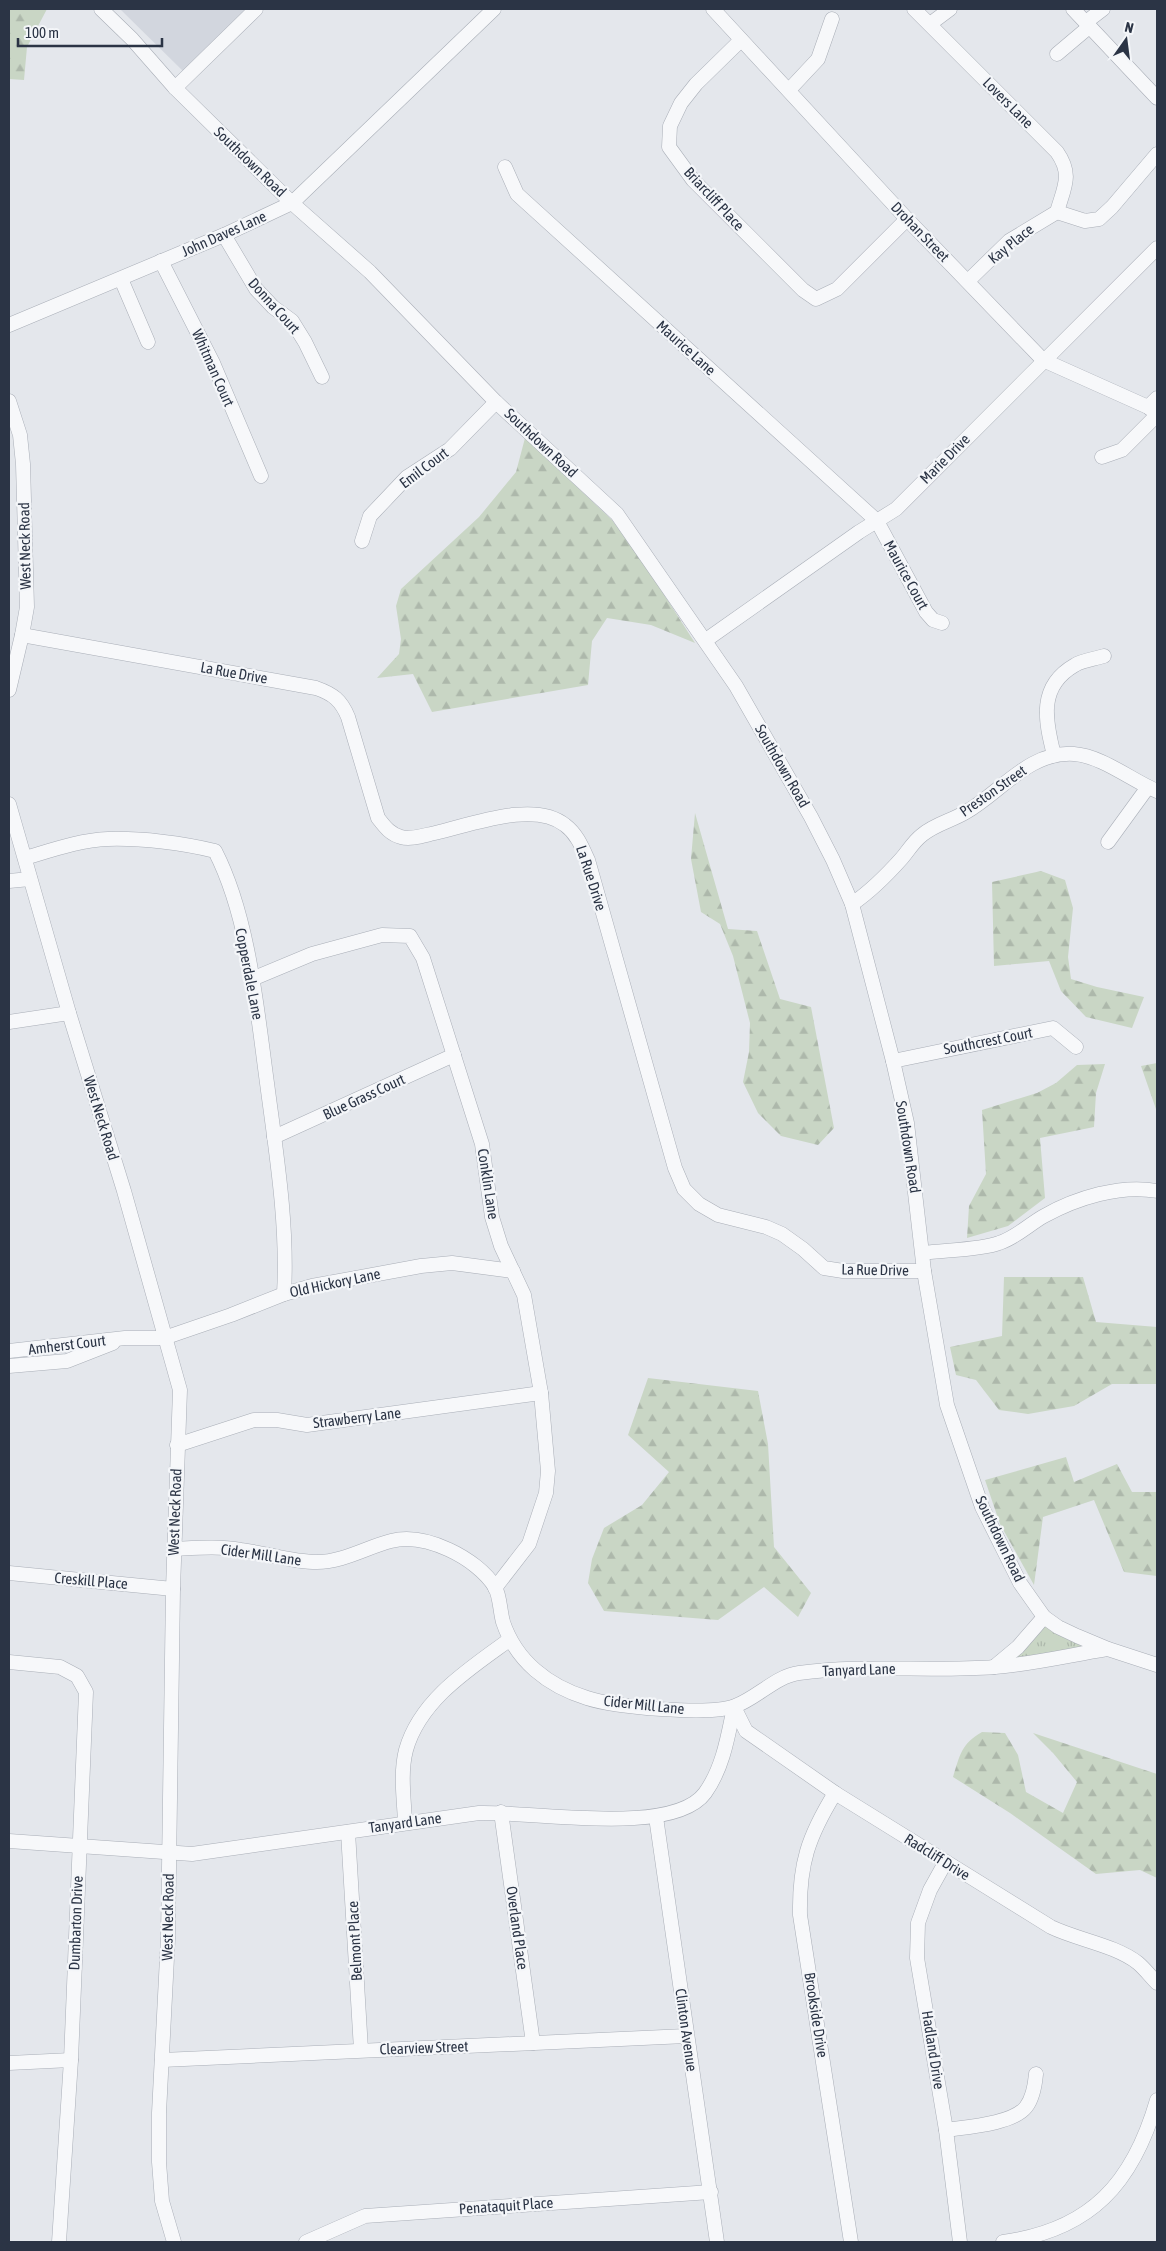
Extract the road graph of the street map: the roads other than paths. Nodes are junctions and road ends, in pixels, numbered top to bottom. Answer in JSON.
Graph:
{"nodes":[{"id":1,"x":101,"y":9,"type":"edge"},
{"id":2,"x":256,"y":9,"type":"edge"},
{"id":3,"x":494,"y":9,"type":"edge"},
{"id":4,"x":713,"y":9,"type":"edge"},
{"id":5,"x":914,"y":9,"type":"edge"},
{"id":6,"x":950,"y":9,"type":"edge"},
{"id":7,"x":1073,"y":9,"type":"edge"},
{"id":8,"x":1103,"y":9,"type":"edge"},
{"id":9,"x":832,"y":20,"type":"dead end"},
{"id":10,"x":930,"y":24,"type":"junction"},
{"id":11,"x":1088,"y":25,"type":"junction"},
{"id":12,"x":741,"y":40,"type":"junction"},
{"id":13,"x":1057,"y":54,"type":"dead end"},
{"id":14,"x":175,"y":88,"type":"junction"},
{"id":15,"x":789,"y":90,"type":"junction"},
{"id":16,"x":1157,"y":98,"type":"edge"},
{"id":17,"x":1157,"y":154,"type":"edge"},
{"id":18,"x":505,"y":167,"type":"dead end"},
{"id":19,"x":292,"y":203,"type":"junction"},
{"id":20,"x":1057,"y":212,"type":"junction"},
{"id":21,"x":907,"y":219,"type":"junction"},
{"id":22,"x":224,"y":235,"type":"junction"},
{"id":23,"x":1157,"y":248,"type":"edge"},
{"id":24,"x":161,"y":261,"type":"junction"},
{"id":25,"x":121,"y":279,"type":"junction"},
{"id":26,"x":968,"y":282,"type":"junction"},
{"id":27,"x":9,"y":325,"type":"edge"},
{"id":28,"x":148,"y":342,"type":"dead end"},
{"id":29,"x":1043,"y":360,"type":"junction"},
{"id":30,"x":322,"y":377,"type":"dead end"},
{"id":31,"x":9,"y":401,"type":"edge"},
{"id":32,"x":496,"y":402,"type":"junction"},
{"id":33,"x":1155,"y":409,"type":"edge"},
{"id":34,"x":1102,"y":457,"type":"dead end"},
{"id":35,"x":9,"y":462,"type":"edge"},
{"id":36,"x":23,"y":464,"type":"junction"},
{"id":37,"x":262,"y":476,"type":"dead end"},
{"id":38,"x":877,"y":521,"type":"junction"},
{"id":39,"x":362,"y":541,"type":"dead end"},
{"id":40,"x":942,"y":624,"type":"dead end"},
{"id":41,"x":22,"y":635,"type":"junction"},
{"id":42,"x":706,"y":640,"type":"junction"},
{"id":43,"x":1104,"y":656,"type":"dead end"},
{"id":44,"x":9,"y":690,"type":"edge"},
{"id":45,"x":1054,"y":755,"type":"junction"},
{"id":46,"x":1153,"y":789,"type":"edge"},
{"id":47,"x":9,"y":804,"type":"edge"},
{"id":48,"x":1108,"y":842,"type":"dead end"},
{"id":49,"x":25,"y":858,"type":"junction"},
{"id":50,"x":30,"y":879,"type":"junction"},
{"id":51,"x":9,"y":881,"type":"edge"},
{"id":52,"x":852,"y":904,"type":"junction"},
{"id":53,"x":252,"y":979,"type":"junction"},
{"id":54,"x":69,"y":1014,"type":"junction"},
{"id":55,"x":9,"y":1022,"type":"edge"},
{"id":56,"x":1076,"y":1047,"type":"dead end"},
{"id":57,"x":454,"y":1055,"type":"junction"},
{"id":58,"x":893,"y":1061,"type":"junction"},
{"id":59,"x":274,"y":1138,"type":"junction"},
{"id":60,"x":1157,"y":1191,"type":"edge"},
{"id":61,"x":923,"y":1253,"type":"junction"},
{"id":62,"x":513,"y":1270,"type":"junction"},
{"id":63,"x":924,"y":1271,"type":"junction"},
{"id":64,"x":284,"y":1294,"type":"junction"},
{"id":65,"x":125,"y":1338,"type":"junction"},
{"id":66,"x":164,"y":1338,"type":"junction"},
{"id":67,"x":9,"y":1351,"type":"edge"},
{"id":68,"x":9,"y":1366,"type":"edge"},
{"id":69,"x":541,"y":1393,"type":"junction"},
{"id":70,"x":177,"y":1445,"type":"junction"},
{"id":71,"x":174,"y":1548,"type":"junction"},
{"id":72,"x":9,"y":1573,"type":"edge"},
{"id":73,"x":495,"y":1588,"type":"junction"},
{"id":74,"x":173,"y":1589,"type":"junction"},
{"id":75,"x":1044,"y":1617,"type":"junction"},
{"id":76,"x":509,"y":1640,"type":"junction"},
{"id":77,"x":1108,"y":1649,"type":"junction"},
{"id":78,"x":9,"y":1662,"type":"edge"},
{"id":79,"x":1157,"y":1665,"type":"edge"},
{"id":80,"x":994,"y":1667,"type":"junction"},
{"id":81,"x":734,"y":1707,"type":"junction"},
{"id":82,"x":717,"y":1710,"type":"joint"},
{"id":83,"x":835,"y":1793,"type":"junction"},
{"id":84,"x":500,"y":1812,"type":"junction"},
{"id":85,"x":656,"y":1817,"type":"junction"},
{"id":86,"x":405,"y":1822,"type":"junction"},
{"id":87,"x":348,"y":1832,"type":"junction"},
{"id":88,"x":9,"y":1841,"type":"edge"},
{"id":89,"x":79,"y":1846,"type":"junction"},
{"id":90,"x":169,"y":1851,"type":"junction"},
{"id":91,"x":945,"y":1863,"type":"junction"},
{"id":92,"x":1157,"y":1983,"type":"edge"},
{"id":93,"x":686,"y":2036,"type":"junction"},
{"id":94,"x":533,"y":2043,"type":"junction"},
{"id":95,"x":361,"y":2050,"type":"junction"},
{"id":96,"x":71,"y":2060,"type":"junction"},
{"id":97,"x":162,"y":2060,"type":"junction"},
{"id":98,"x":9,"y":2063,"type":"edge"},
{"id":99,"x":1036,"y":2074,"type":"dead end"},
{"id":100,"x":1157,"y":2100,"type":"edge"},
{"id":101,"x":946,"y":2130,"type":"junction"},
{"id":102,"x":711,"y":2192,"type":"junction"},
{"id":103,"x":59,"y":2242,"type":"edge"},
{"id":104,"x":174,"y":2242,"type":"edge"},
{"id":105,"x":306,"y":2242,"type":"edge"},
{"id":106,"x":717,"y":2242,"type":"edge"},
{"id":107,"x":852,"y":2242,"type":"edge"},
{"id":108,"x":960,"y":2242,"type":"edge"},
{"id":109,"x":1003,"y":2242,"type":"edge"}],
"edges":[{"from":1,"to":14,"type":"street","name":"Southdown Road"},
{"from":2,"to":14,"type":"street"},
{"from":3,"to":19,"type":"street","name":"John Daves Lane"},
{"from":4,"to":12,"type":"street","name":"Drohan Street"},
{"from":5,"to":10,"type":"street","name":"Lovers Lane"},
{"from":6,"to":10,"type":"street"},
{"from":7,"to":11,"type":"street"},
{"from":8,"to":11,"type":"street"},
{"from":9,"to":15,"type":"street"},
{"from":10,"to":20,"type":"street","name":"Lovers Lane"},
{"from":11,"to":13,"type":"street"},
{"from":11,"to":16,"type":"street"},
{"from":12,"to":15,"type":"street","name":"Drohan Street"},
{"from":12,"to":21,"type":"street","name":"Briarcliff Place"},
{"from":14,"to":19,"type":"street","name":"Southdown Road"},
{"from":15,"to":21,"type":"street","name":"Drohan Street"},
{"from":17,"to":20,"type":"street"},
{"from":18,"to":38,"type":"street","name":"Maurice Lane"},
{"from":19,"to":22,"type":"street","name":"John Daves Lane"},
{"from":19,"to":32,"type":"street","name":"Southdown Road"},
{"from":20,"to":26,"type":"street","name":"Kay Place"},
{"from":21,"to":26,"type":"street","name":"Drohan Street"},
{"from":22,"to":24,"type":"street","name":"John Daves Lane"},
{"from":22,"to":30,"type":"street","name":"Donna Court"},
{"from":23,"to":29,"type":"street","name":"Marie Drive"},
{"from":24,"to":25,"type":"street","name":"John Daves Lane"},
{"from":24,"to":37,"type":"street","name":"Whitman Court"},
{"from":25,"to":27,"type":"street","name":"John Daves Lane"},
{"from":25,"to":28,"type":"street"},
{"from":26,"to":29,"type":"street","name":"Drohan Street"},
{"from":29,"to":33,"type":"street","name":"Drohan Street"},
{"from":29,"to":38,"type":"street","name":"Marie Drive"},
{"from":31,"to":36,"type":"street","name":"West Neck Road"},
{"from":32,"to":39,"type":"street","name":"Emil Court"},
{"from":32,"to":42,"type":"street","name":"Southdown Road"},
{"from":33,"to":34,"type":"street"},
{"from":35,"to":36,"type":"street"},
{"from":36,"to":41,"type":"street","name":"West Neck Road"},
{"from":38,"to":40,"type":"street","name":"Maurice Court"},
{"from":38,"to":42,"type":"street","name":"Marie Drive"},
{"from":41,"to":44,"type":"street","name":"West Neck Road"},
{"from":41,"to":63,"type":"street","name":"La Rue Drive"},
{"from":42,"to":52,"type":"street","name":"Southdown Road"},
{"from":43,"to":45,"type":"street"},
{"from":45,"to":46,"type":"street","name":"Preston Street"},
{"from":45,"to":52,"type":"street","name":"Preston Street"},
{"from":46,"to":48,"type":"street"},
{"from":47,"to":49,"type":"street","name":"West Neck Road"},
{"from":49,"to":50,"type":"street","name":"West Neck Road"},
{"from":49,"to":53,"type":"street","name":"Copperdale Lane"},
{"from":50,"to":51,"type":"street"},
{"from":50,"to":54,"type":"street","name":"West Neck Road"},
{"from":52,"to":58,"type":"street","name":"Southdown Road"},
{"from":53,"to":57,"type":"street","name":"Conklin Lane"},
{"from":53,"to":59,"type":"street","name":"Copperdale Lane"},
{"from":54,"to":55,"type":"street"},
{"from":54,"to":66,"type":"street","name":"West Neck Road"},
{"from":56,"to":58,"type":"street","name":"Southcrest Court"},
{"from":57,"to":59,"type":"street","name":"Blue Grass Court"},
{"from":57,"to":62,"type":"street","name":"Conklin Lane"},
{"from":58,"to":61,"type":"street","name":"Southdown Road"},
{"from":59,"to":64,"type":"street","name":"Copperdale Lane"},
{"from":60,"to":61,"type":"street","name":"La Rue Drive"},
{"from":61,"to":63,"type":"street","name":"Southdown Road"},
{"from":62,"to":64,"type":"street","name":"Old Hickory Lane"},
{"from":62,"to":69,"type":"street","name":"Conklin Lane"},
{"from":63,"to":75,"type":"street","name":"Southdown Road"},
{"from":64,"to":66,"type":"street","name":"Old Hickory Lane"},
{"from":65,"to":66,"type":"street","name":"Amherst Court"},
{"from":65,"to":67,"type":"street","name":"Amherst Court"},
{"from":65,"to":68,"type":"street","name":"Amherst Court"},
{"from":66,"to":70,"type":"street","name":"West Neck Road"},
{"from":69,"to":70,"type":"street","name":"Strawberry Lane"},
{"from":69,"to":73,"type":"street","name":"Conklin Lane"},
{"from":70,"to":71,"type":"street","name":"West Neck Road"},
{"from":71,"to":73,"type":"street","name":"Cider Mill Lane"},
{"from":71,"to":74,"type":"street","name":"West Neck Road"},
{"from":72,"to":74,"type":"street","name":"Creskill Place"},
{"from":73,"to":76,"type":"street","name":"Cider Mill Lane"},
{"from":74,"to":90,"type":"street","name":"West Neck Road"},
{"from":75,"to":77,"type":"street","name":"Southdown Road"},
{"from":75,"to":80,"type":"street"},
{"from":76,"to":82,"type":"street","name":"Cider Mill Lane"},
{"from":76,"to":86,"type":"street"},
{"from":77,"to":79,"type":"street","name":"Southdown Road"},
{"from":77,"to":80,"type":"street","name":"Tanyard Lane"},
{"from":78,"to":89,"type":"street","name":"Dumbarton Drive"},
{"from":80,"to":81,"type":"street","name":"Tanyard Lane"},
{"from":81,"to":82,"type":"street","name":"Tanyard Lane"},
{"from":81,"to":83,"type":"street","name":"Radcliff Drive"},
{"from":81,"to":85,"type":"street","name":"Tanyard Lane"},
{"from":83,"to":91,"type":"street","name":"Radcliff Drive"},
{"from":83,"to":107,"type":"street","name":"Brookside Drive"},
{"from":84,"to":85,"type":"street","name":"Tanyard Lane"},
{"from":84,"to":86,"type":"street","name":"Tanyard Lane"},
{"from":84,"to":94,"type":"street","name":"Overland Place"},
{"from":85,"to":93,"type":"street","name":"Clinton Avenue"},
{"from":86,"to":87,"type":"street","name":"Tanyard Lane"},
{"from":87,"to":90,"type":"street","name":"Tanyard Lane"},
{"from":87,"to":95,"type":"street","name":"Belmont Place"},
{"from":88,"to":89,"type":"street","name":"Tanyard Lane"},
{"from":89,"to":90,"type":"street","name":"Tanyard Lane"},
{"from":89,"to":96,"type":"street","name":"Dumbarton Drive"},
{"from":90,"to":97,"type":"street","name":"West Neck Road"},
{"from":91,"to":92,"type":"street","name":"Radcliff Drive"},
{"from":91,"to":101,"type":"street","name":"Hadland Drive"},
{"from":93,"to":94,"type":"street","name":"Clearview Street"},
{"from":93,"to":102,"type":"street","name":"Clinton Avenue"},
{"from":94,"to":95,"type":"street","name":"Clearview Street"},
{"from":95,"to":97,"type":"street","name":"Clearview Street"},
{"from":96,"to":98,"type":"street"},
{"from":96,"to":103,"type":"street","name":"Dumbarton Drive"},
{"from":97,"to":104,"type":"street","name":"West Neck Road"},
{"from":99,"to":101,"type":"street"},
{"from":100,"to":109,"type":"street"},
{"from":101,"to":108,"type":"street","name":"Hadland Drive"},
{"from":102,"to":105,"type":"street","name":"Penataquit Place"},
{"from":102,"to":106,"type":"street","name":"Clinton Avenue"}]}
